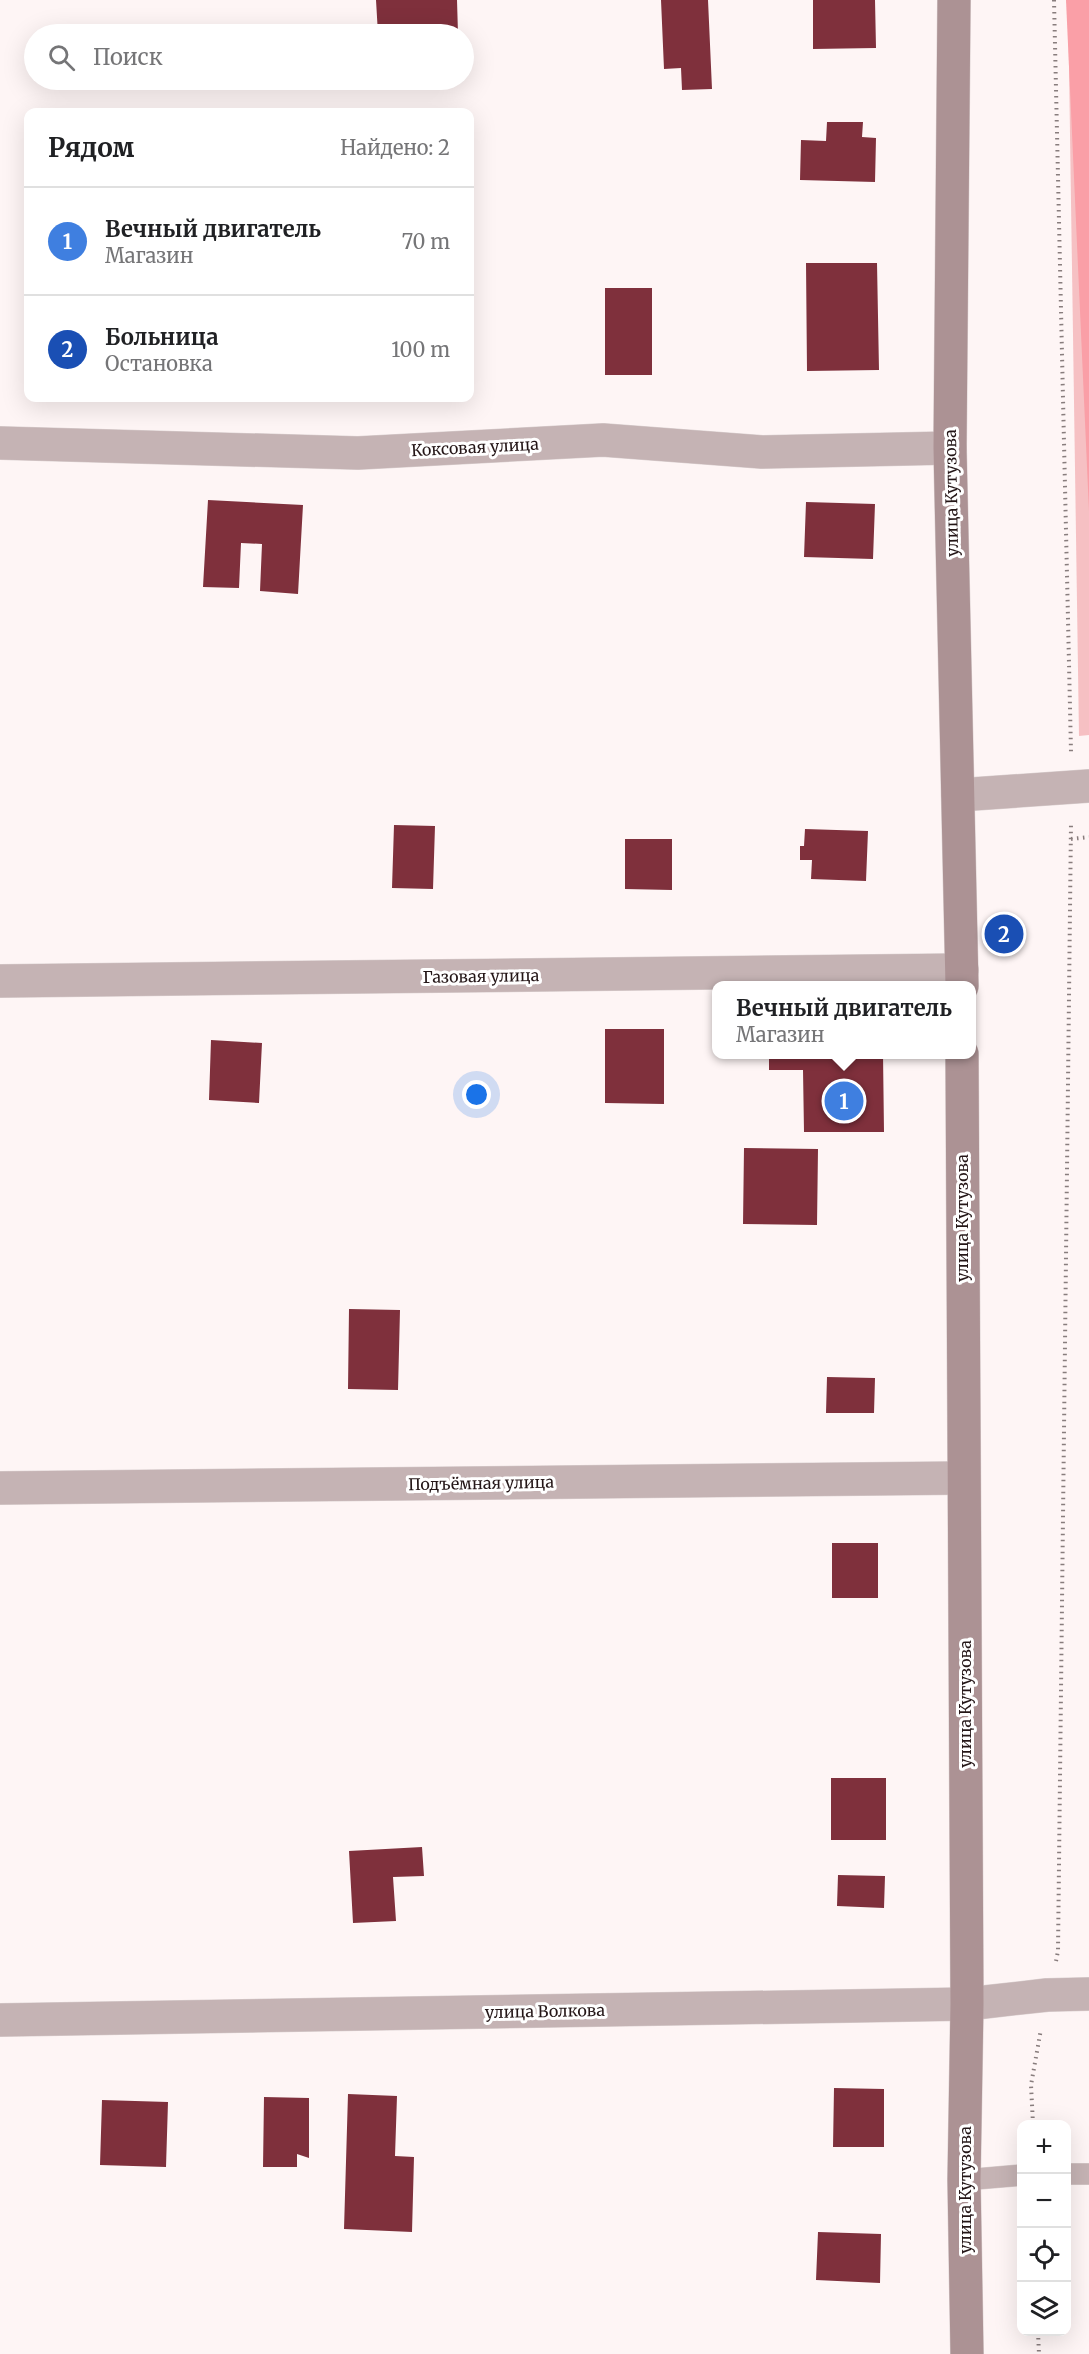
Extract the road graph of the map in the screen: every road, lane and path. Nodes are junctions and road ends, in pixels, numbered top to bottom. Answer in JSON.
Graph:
{"nodes":[{"id":1,"x":954,"y":0,"type":"edge"},
{"id":2,"x":1054,"y":0,"type":"edge"},
{"id":3,"x":0,"y":443,"type":"edge"},
{"id":4,"x":950,"y":448,"type":"junction"},
{"id":5,"x":1081,"y":787,"type":"edge"},
{"id":6,"x":958,"y":795,"type":"junction"},
{"id":7,"x":1089,"y":837,"type":"edge"},
{"id":8,"x":1071,"y":839,"type":"junction"},
{"id":9,"x":962,"y":978,"type":"edge"},
{"id":10,"x":0,"y":981,"type":"edge"},
{"id":11,"x":962,"y":1059,"type":"edge"},
{"id":12,"x":963,"y":1478,"type":"junction"},
{"id":13,"x":0,"y":1488,"type":"edge"},
{"id":14,"x":1089,"y":1994,"type":"edge"},
{"id":15,"x":1047,"y":1995,"type":"junction"},
{"id":16,"x":967,"y":2004,"type":"junction"},
{"id":17,"x":0,"y":2020,"type":"edge"},
{"id":18,"x":1033,"y":2120,"type":"edge"},
{"id":19,"x":1071,"y":2174,"type":"edge"},
{"id":20,"x":1089,"y":2174,"type":"edge"},
{"id":21,"x":1017,"y":2175,"type":"edge"},
{"id":22,"x":964,"y":2180,"type":"junction"},
{"id":23,"x":1038,"y":2336,"type":"edge"},
{"id":24,"x":967,"y":2354,"type":"edge"},
{"id":25,"x":1039,"y":2354,"type":"edge"}],
"edges":[{"from":1,"to":4,"type":"main road","name":"улица Кутузова"},
{"from":2,"to":5,"type":"path"},
{"from":3,"to":4,"type":"street","name":"Коксовая улица"},
{"from":4,"to":6,"type":"main road","name":"улица Кутузова"},
{"from":5,"to":6,"type":"street"},
{"from":5,"to":8,"type":"path"},
{"from":6,"to":9,"type":"main road","name":"улица Кутузова"},
{"from":7,"to":8,"type":"path"},
{"from":8,"to":15,"type":"path"},
{"from":9,"to":10,"type":"street","name":"Газовая улица"},
{"from":11,"to":12,"type":"main road","name":"улица Кутузова"},
{"from":12,"to":13,"type":"street","name":"Подъёмная улица"},
{"from":12,"to":16,"type":"main road","name":"улица Кутузова"},
{"from":14,"to":15,"type":"street","name":"улица Волкова"},
{"from":15,"to":16,"type":"street","name":"улица Волкова"},
{"from":15,"to":18,"type":"path"},
{"from":16,"to":17,"type":"street","name":"улица Волкова"},
{"from":16,"to":22,"type":"main road","name":"улица Кутузова"},
{"from":19,"to":20,"type":"lane"},
{"from":21,"to":22,"type":"lane"},
{"from":22,"to":24,"type":"main road","name":"улица Кутузова"},
{"from":23,"to":25,"type":"path"}]}
